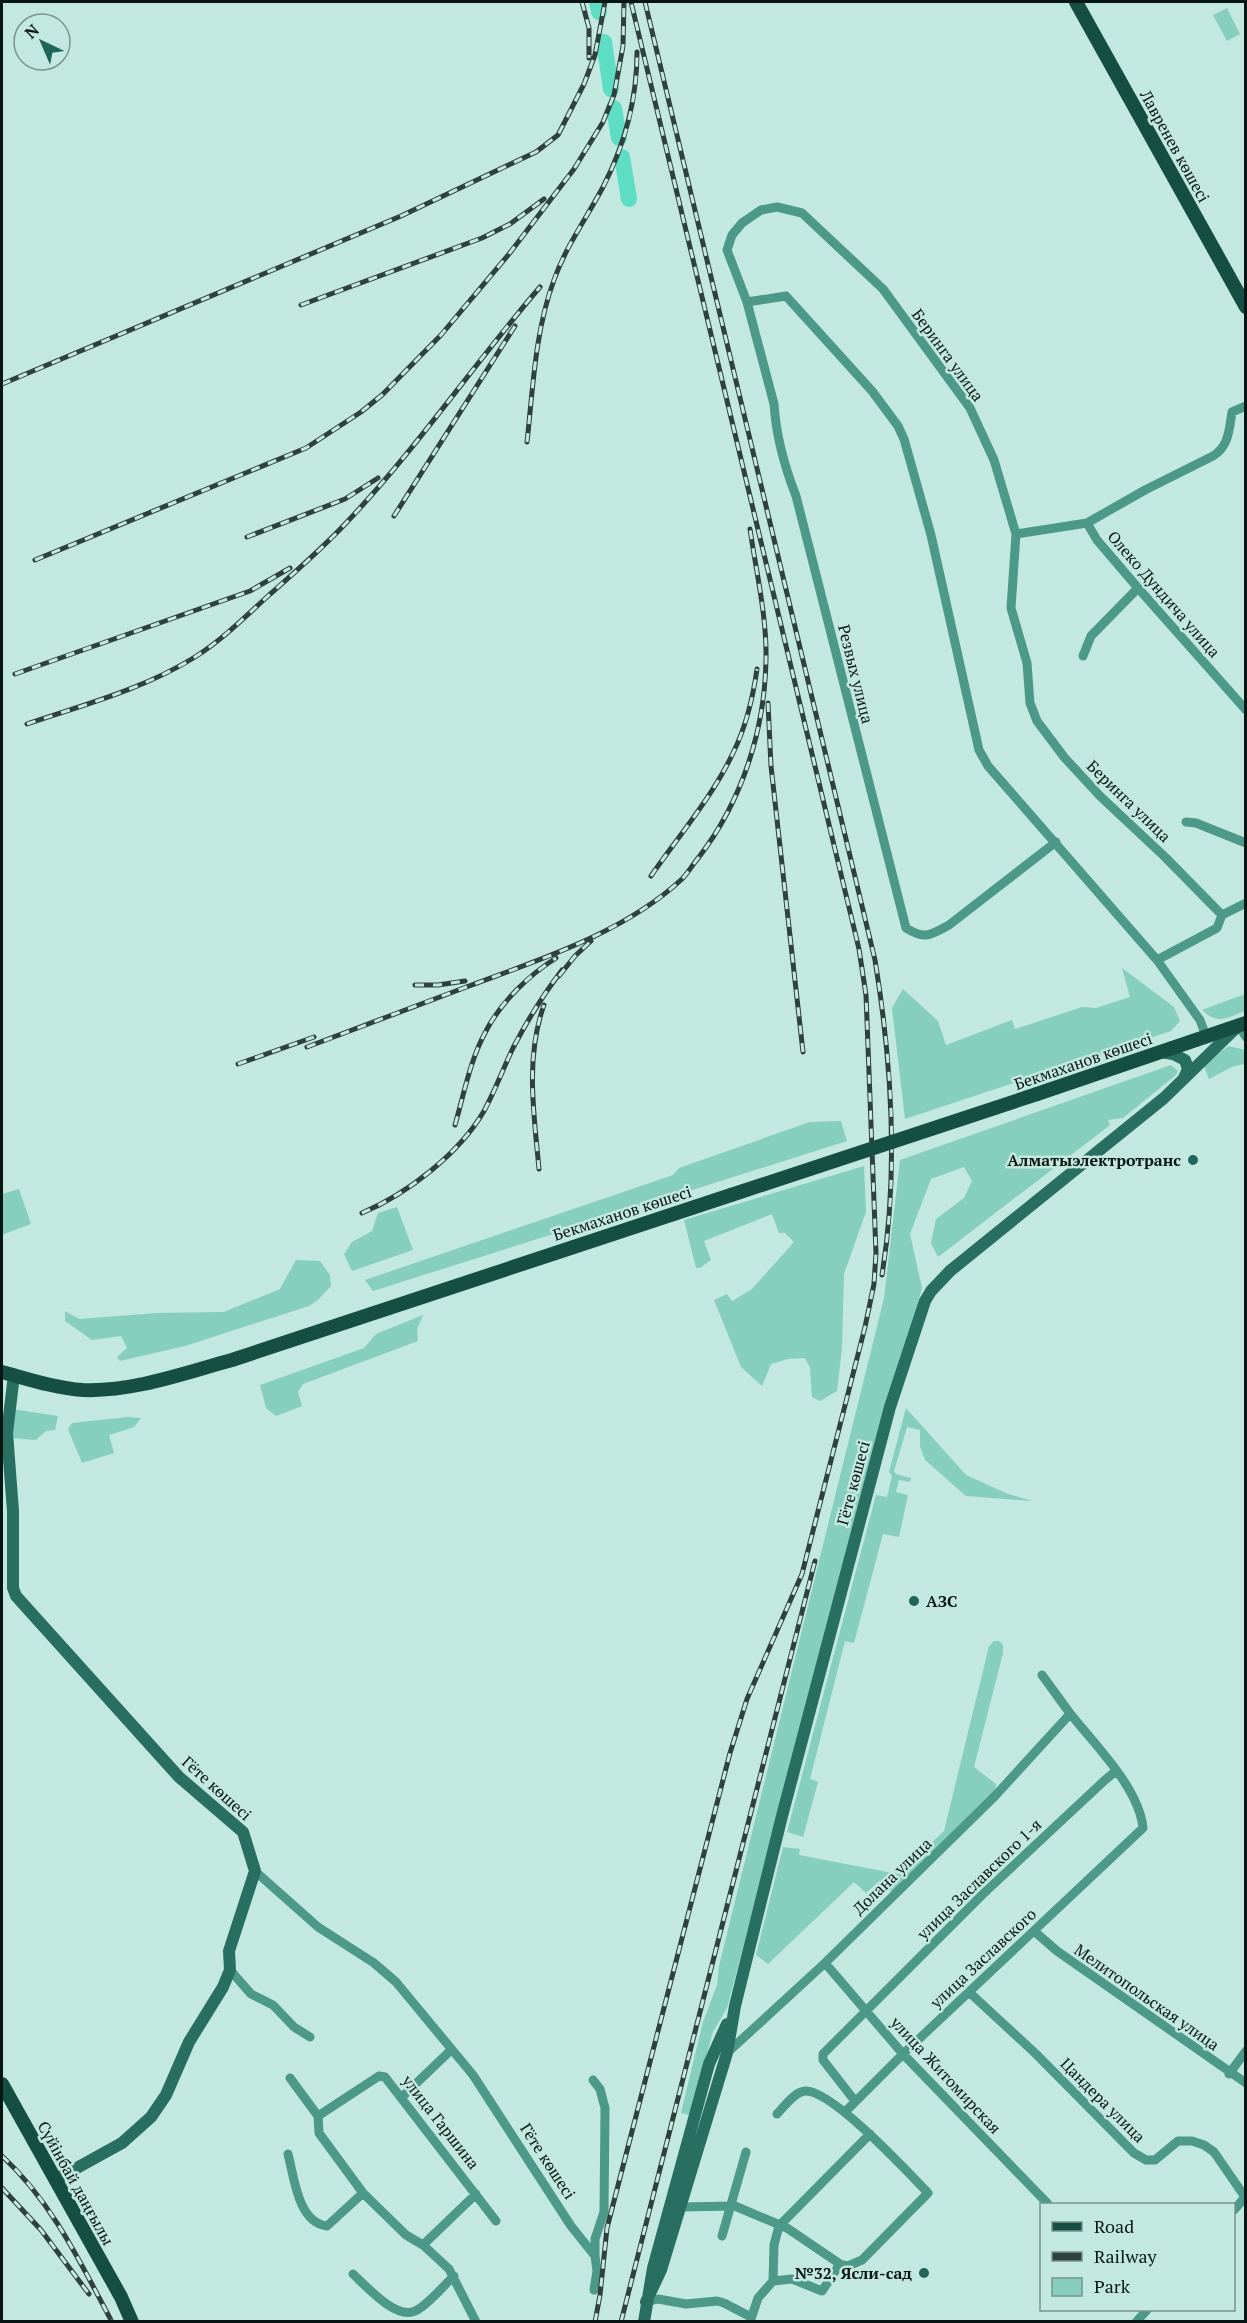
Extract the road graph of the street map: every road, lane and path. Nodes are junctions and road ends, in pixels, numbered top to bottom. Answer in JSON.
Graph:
{"nodes":[{"id":1,"x":1076,"y":2,"type":"edge"},
{"id":2,"x":727,"y":250,"type":"joint"},
{"id":3,"x":747,"y":302,"type":"junction"},
{"id":4,"x":1245,"y":307,"type":"edge"},
{"id":5,"x":1245,"y":406,"type":"edge"},
{"id":6,"x":1086,"y":523,"type":"junction"},
{"id":7,"x":1016,"y":534,"type":"junction"},
{"id":8,"x":1138,"y":588,"type":"junction"},
{"id":9,"x":1083,"y":656,"type":"dead end"},
{"id":10,"x":1245,"y":710,"type":"edge"},
{"id":11,"x":1186,"y":822,"type":"dead end"},
{"id":12,"x":1056,"y":842,"type":"junction"},
{"id":13,"x":1245,"y":843,"type":"edge"},
{"id":14,"x":1245,"y":903,"type":"edge"},
{"id":15,"x":1222,"y":915,"type":"junction"},
{"id":16,"x":1157,"y":960,"type":"junction"},
{"id":17,"x":1243,"y":1028,"type":"edge"},
{"id":18,"x":1206,"y":1036,"type":"junction"},
{"id":19,"x":1160,"y":1052,"type":"junction"},
{"id":20,"x":1183,"y":1080,"type":"junction"},
{"id":21,"x":8,"y":1374,"type":"edge"},
{"id":22,"x":1042,"y":1675,"type":"dead end"},
{"id":23,"x":1070,"y":1714,"type":"junction"},
{"id":24,"x":1116,"y":1771,"type":"junction"},
{"id":25,"x":255,"y":1871,"type":"junction"},
{"id":26,"x":1034,"y":1931,"type":"junction"},
{"id":27,"x":825,"y":1963,"type":"junction"},
{"id":28,"x":230,"y":1970,"type":"junction"},
{"id":29,"x":969,"y":1992,"type":"junction"},
{"id":30,"x":735,"y":2006,"type":"junction"},
{"id":31,"x":867,"y":2012,"type":"junction"},
{"id":32,"x":310,"y":2037,"type":"dead end"},
{"id":33,"x":451,"y":2050,"type":"junction"},
{"id":34,"x":1245,"y":2052,"type":"edge"},
{"id":35,"x":727,"y":2053,"type":"junction"},
{"id":36,"x":903,"y":2054,"type":"junction"},
{"id":37,"x":1229,"y":2074,"type":"junction"},
{"id":38,"x":290,"y":2078,"type":"dead end"},
{"id":39,"x":593,"y":2080,"type":"dead end"},
{"id":40,"x":1245,"y":2083,"type":"edge"},
{"id":41,"x":2,"y":2084,"type":"edge"},
{"id":42,"x":402,"y":2097,"type":"junction"},
{"id":43,"x":855,"y":2101,"type":"junction"},
{"id":44,"x":845,"y":2112,"type":"junction"},
{"id":45,"x":777,"y":2114,"type":"dead end"},
{"id":46,"x":318,"y":2116,"type":"junction"},
{"id":47,"x":870,"y":2134,"type":"junction"},
{"id":48,"x":746,"y":2151,"type":"dead end"},
{"id":49,"x":288,"y":2154,"type":"dead end"},
{"id":50,"x":55,"y":2180,"type":"junction"},
{"id":51,"x":363,"y":2193,"type":"junction"},
{"id":52,"x":476,"y":2194,"type":"junction"},
{"id":53,"x":1245,"y":2197,"type":"edge"},
{"id":54,"x":1046,"y":2203,"type":"edge"},
{"id":55,"x":730,"y":2206,"type":"junction"},
{"id":56,"x":680,"y":2207,"type":"junction"},
{"id":57,"x":496,"y":2221,"type":"dead end"},
{"id":58,"x":779,"y":2226,"type":"junction"},
{"id":59,"x":722,"y":2236,"type":"dead end"},
{"id":60,"x":423,"y":2245,"type":"junction"},
{"id":61,"x":595,"y":2256,"type":"junction"},
{"id":62,"x":840,"y":2264,"type":"junction"},
{"id":63,"x":353,"y":2274,"type":"dead end"},
{"id":64,"x":454,"y":2276,"type":"junction"},
{"id":65,"x":773,"y":2281,"type":"junction"},
{"id":66,"x":594,"y":2290,"type":"dead end"},
{"id":67,"x":121,"y":2298,"type":"junction"},
{"id":68,"x":646,"y":2302,"type":"junction"},
{"id":69,"x":750,"y":2319,"type":"edge"},
{"id":70,"x":132,"y":2322,"type":"edge"},
{"id":71,"x":137,"y":2322,"type":"edge"},
{"id":72,"x":476,"y":2322,"type":"edge"},
{"id":73,"x":644,"y":2322,"type":"edge"}],
"edges":[{"from":1,"to":4,"type":"main road","name":"Лавренев көшесі"},
{"from":2,"to":3,"type":"street","name":"Резвых улица"},
{"from":2,"to":7,"type":"street","name":"Беринга улица"},
{"from":3,"to":12,"type":"street"},
{"from":3,"to":12,"type":"street","name":"Резвых улица"},
{"from":5,"to":6,"type":"street"},
{"from":6,"to":7,"type":"street"},
{"from":6,"to":8,"type":"street","name":"Олеко Дундича улица"},
{"from":7,"to":15,"type":"street","name":"Беринга улица"},
{"from":8,"to":9,"type":"street"},
{"from":8,"to":10,"type":"street","name":"Олеко Дундича улица"},
{"from":11,"to":13,"type":"street"},
{"from":12,"to":16,"type":"street"},
{"from":14,"to":15,"type":"street"},
{"from":15,"to":16,"type":"street"},
{"from":16,"to":18,"type":"street"},
{"from":17,"to":18,"type":"main road","name":"Бекмаханов көшесі"},
{"from":17,"to":20,"type":"main road","name":"Гёте көшесі"},
{"from":18,"to":19,"type":"main road","name":"Бекмаханов көшесі"},
{"from":19,"to":20,"type":"main road"},
{"from":19,"to":21,"type":"main road","name":"Бекмаханов көшесі","bridge":true},
{"from":20,"to":30,"type":"main road","name":"Гёте көшесі"},
{"from":21,"to":25,"type":"main road","name":"Гёте көшесі"},
{"from":22,"to":23,"type":"street"},
{"from":23,"to":24,"type":"street"},
{"from":23,"to":27,"type":"street","name":"Долана улица"},
{"from":24,"to":26,"type":"street","name":"улица Заславского"},
{"from":24,"to":31,"type":"street","name":"улица Заславского 1-я"},
{"from":25,"to":28,"type":"main road"},
{"from":25,"to":33,"type":"street","name":"Гёте көшесі"},
{"from":26,"to":29,"type":"street","name":"улица Заславского"},
{"from":26,"to":37,"type":"street","name":"Мелитопольская улица"},
{"from":27,"to":31,"type":"street","name":"улица Житомирская"},
{"from":27,"to":35,"type":"street","name":"Долана улица"},
{"from":28,"to":32,"type":"street"},
{"from":28,"to":50,"type":"main road"},
{"from":29,"to":36,"type":"street","name":"улица Заславского"},
{"from":29,"to":53,"type":"street","name":"Цандера улица"},
{"from":30,"to":35,"type":"main road","name":"Гёте көшесі"},
{"from":30,"to":68,"type":"main road","name":"Гёте көшесі"},
{"from":31,"to":36,"type":"street","name":"улица Житомирская"},
{"from":31,"to":43,"type":"street","name":"улица Заславского 1-я"},
{"from":33,"to":42,"type":"street"},
{"from":33,"to":61,"type":"street","name":"Гёте көшесі"},
{"from":34,"to":37,"type":"street"},
{"from":35,"to":56,"type":"main road","name":"Гёте көшесі"},
{"from":36,"to":43,"type":"street","name":"улица Заславского"},
{"from":36,"to":54,"type":"street","name":"улица Житомирская"},
{"from":37,"to":40,"type":"street","name":"Мелитопольская улица"},
{"from":38,"to":46,"type":"street"},
{"from":39,"to":61,"type":"street"},
{"from":41,"to":50,"type":"main road","name":"Сүйінбай даңғылы"},
{"from":42,"to":46,"type":"street","name":"улица Гаршина"},
{"from":42,"to":52,"type":"street","name":"улица Гаршина"},
{"from":43,"to":44,"type":"street","name":"улица Заславского"},
{"from":44,"to":45,"type":"street"},
{"from":44,"to":47,"type":"street"},
{"from":46,"to":51,"type":"street"},
{"from":47,"to":58,"type":"street"},
{"from":47,"to":62,"type":"street"},
{"from":48,"to":55,"type":"street"},
{"from":49,"to":51,"type":"street"},
{"from":50,"to":67,"type":"main road","name":"Сүйінбай даңғылы"},
{"from":51,"to":60,"type":"street"},
{"from":52,"to":57,"type":"street","name":"улица Гаршина"},
{"from":52,"to":60,"type":"street","name":"улица Гаршина"},
{"from":55,"to":56,"type":"street"},
{"from":55,"to":58,"type":"street"},
{"from":55,"to":59,"type":"street"},
{"from":56,"to":68,"type":"main road","name":"Гёте көшесі"},
{"from":58,"to":62,"type":"street"},
{"from":58,"to":65,"type":"street"},
{"from":60,"to":64,"type":"street"},
{"from":61,"to":66,"type":"street"},
{"from":62,"to":65,"type":"street"},
{"from":63,"to":64,"type":"street"},
{"from":64,"to":72,"type":"street"},
{"from":65,"to":69,"type":"street"},
{"from":67,"to":70,"type":"main road","name":"Сүйінбай даңғылы"},
{"from":67,"to":71,"type":"main road","name":"Сүйінбай даңғылы"},
{"from":68,"to":69,"type":"street"},
{"from":68,"to":73,"type":"main road","name":"Гёте көшесі"}]}
